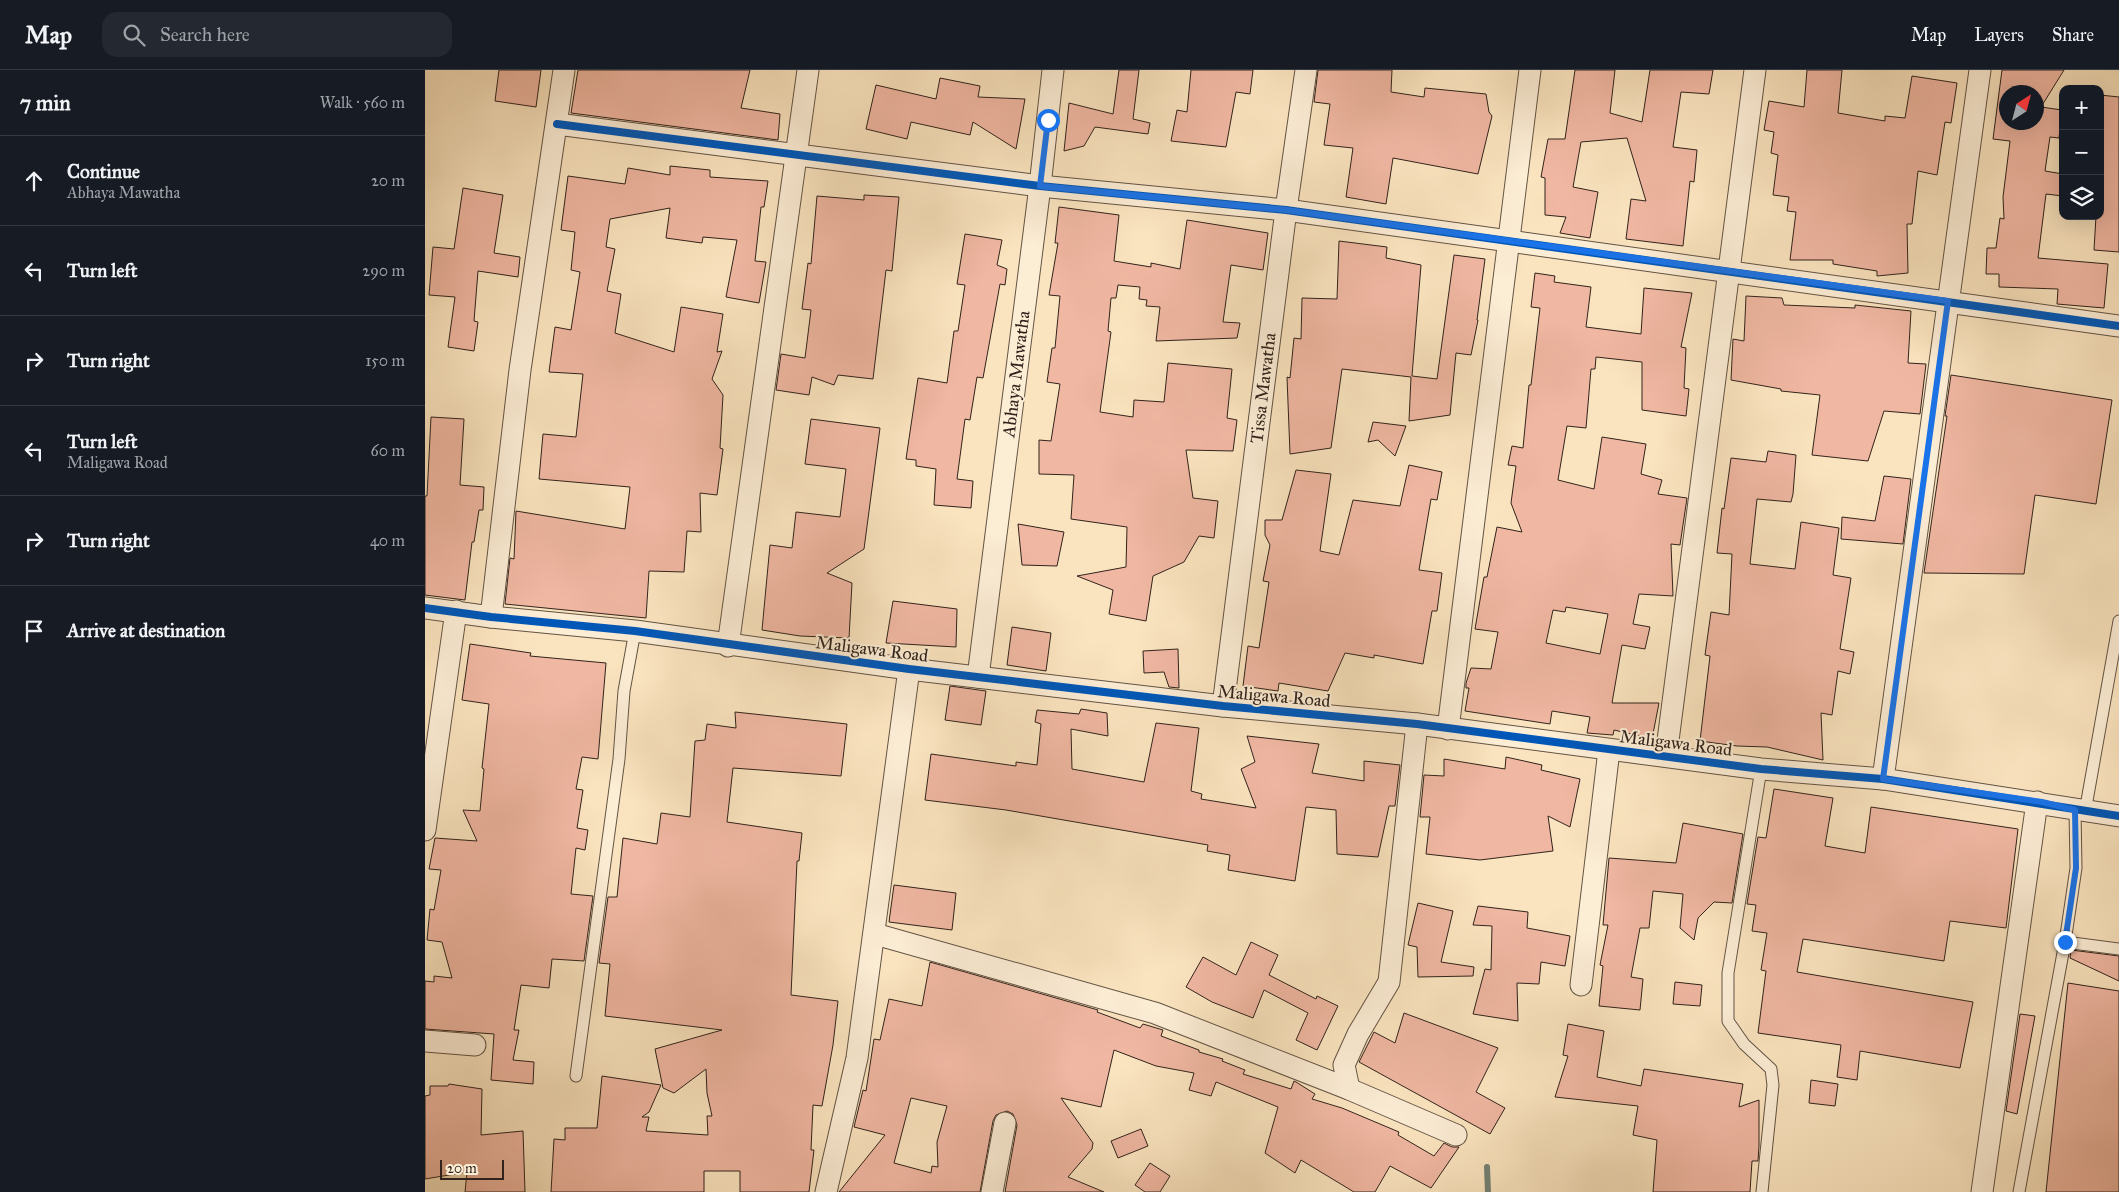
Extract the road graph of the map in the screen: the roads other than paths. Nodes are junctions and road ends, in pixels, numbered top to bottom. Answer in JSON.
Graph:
{"nodes":[{"id":1,"x":564,"y":70,"type":"edge"},
{"id":2,"x":808,"y":70,"type":"edge"},
{"id":3,"x":1053,"y":70,"type":"edge"},
{"id":4,"x":1306,"y":70,"type":"edge"},
{"id":5,"x":1530,"y":70,"type":"edge"},
{"id":6,"x":1755,"y":70,"type":"edge"},
{"id":7,"x":1980,"y":70,"type":"edge"},
{"id":8,"x":557,"y":124,"type":"junction"},
{"id":9,"x":797,"y":156,"type":"junction"},
{"id":10,"x":1040,"y":186,"type":"junction"},
{"id":11,"x":1286,"y":210,"type":"junction"},
{"id":12,"x":1509,"y":240,"type":"junction"},
{"id":13,"x":1729,"y":271,"type":"junction"},
{"id":14,"x":1948,"y":301,"type":"junction"},
{"id":15,"x":2119,"y":326,"type":"edge"},
{"id":16,"x":425,"y":608,"type":"edge"},
{"id":17,"x":457,"y":611,"type":"junction"},
{"id":18,"x":491,"y":617,"type":"junction"},
{"id":19,"x":2119,"y":621,"type":"edge"},
{"id":20,"x":635,"y":632,"type":"junction"},
{"id":21,"x":728,"y":646,"type":"junction"},
{"id":22,"x":909,"y":670,"type":"junction"},
{"id":23,"x":978,"y":677,"type":"junction"},
{"id":24,"x":1223,"y":706,"type":"junction"},
{"id":25,"x":1417,"y":724,"type":"junction"},
{"id":26,"x":1448,"y":729,"type":"junction"},
{"id":27,"x":1609,"y":750,"type":"junction"},
{"id":28,"x":1666,"y":756,"type":"junction"},
{"id":29,"x":1761,"y":769,"type":"junction"},
{"id":30,"x":1883,"y":779,"type":"junction"},
{"id":31,"x":2037,"y":802,"type":"junction"},
{"id":32,"x":2080,"y":811,"type":"junction"},
{"id":33,"x":2119,"y":816,"type":"edge"},
{"id":34,"x":425,"y":830,"type":"edge"},
{"id":35,"x":875,"y":934,"type":"junction"},
{"id":36,"x":2065,"y":942,"type":"junction"},
{"id":37,"x":2119,"y":949,"type":"edge"},
{"id":38,"x":1581,"y":985,"type":"dead end"},
{"id":39,"x":425,"y":1041,"type":"edge"},
{"id":40,"x":475,"y":1045,"type":"dead end"},
{"id":41,"x":576,"y":1076,"type":"dead end"},
{"id":42,"x":1349,"y":1089,"type":"junction"},
{"id":43,"x":1005,"y":1123,"type":"dead end"},
{"id":44,"x":1456,"y":1135,"type":"dead end"},
{"id":45,"x":826,"y":1192,"type":"edge"},
{"id":46,"x":992,"y":1192,"type":"edge"},
{"id":47,"x":1762,"y":1192,"type":"edge"},
{"id":48,"x":1982,"y":1192,"type":"edge"},
{"id":49,"x":2019,"y":1192,"type":"edge"}],
"edges":[{"from":1,"to":8,"type":"street"},
{"from":2,"to":9,"type":"street"},
{"from":3,"to":10,"type":"street","name":"Abhaya Mawatha"},
{"from":4,"to":11,"type":"street","name":"Tissa Mawatha"},
{"from":5,"to":12,"type":"street"},
{"from":6,"to":13,"type":"street"},
{"from":7,"to":14,"type":"street"},
{"from":8,"to":9,"type":"street"},
{"from":8,"to":18,"type":"street"},
{"from":9,"to":10,"type":"street"},
{"from":9,"to":21,"type":"street"},
{"from":10,"to":11,"type":"street"},
{"from":10,"to":23,"type":"street","name":"Abhaya Mawatha"},
{"from":11,"to":12,"type":"street"},
{"from":11,"to":24,"type":"street","name":"Tissa Mawatha"},
{"from":12,"to":13,"type":"street"},
{"from":12,"to":26,"type":"street"},
{"from":13,"to":14,"type":"street"},
{"from":13,"to":28,"type":"street"},
{"from":14,"to":15,"type":"street"},
{"from":14,"to":30,"type":"street"},
{"from":16,"to":17,"type":"street","name":"Maligawa Road"},
{"from":17,"to":18,"type":"street","name":"Maligawa Road"},
{"from":17,"to":34,"type":"street"},
{"from":18,"to":20,"type":"street","name":"Maligawa Road"},
{"from":19,"to":32,"type":"lane"},
{"from":20,"to":21,"type":"street","name":"Maligawa Road"},
{"from":20,"to":41,"type":"lane"},
{"from":21,"to":22,"type":"street","name":"Maligawa Road"},
{"from":22,"to":23,"type":"street","name":"Maligawa Road"},
{"from":22,"to":35,"type":"street"},
{"from":23,"to":24,"type":"street","name":"Maligawa Road"},
{"from":24,"to":25,"type":"street","name":"Maligawa Road"},
{"from":25,"to":26,"type":"street","name":"Maligawa Road"},
{"from":25,"to":42,"type":"street"},
{"from":26,"to":27,"type":"street","name":"Maligawa Road"},
{"from":27,"to":28,"type":"street","name":"Maligawa Road"},
{"from":27,"to":38,"type":"street"},
{"from":28,"to":29,"type":"street","name":"Maligawa Road"},
{"from":29,"to":30,"type":"street","name":"Maligawa Road"},
{"from":29,"to":47,"type":"lane"},
{"from":30,"to":31,"type":"street","name":"Maligawa Road"},
{"from":31,"to":32,"type":"street","name":"Maligawa Road"},
{"from":31,"to":48,"type":"street"},
{"from":32,"to":33,"type":"street","name":"Maligawa Road"},
{"from":32,"to":36,"type":"lane"},
{"from":35,"to":42,"type":"street"},
{"from":35,"to":45,"type":"street"},
{"from":36,"to":37,"type":"lane"},
{"from":36,"to":49,"type":"lane"},
{"from":39,"to":40,"type":"street"},
{"from":42,"to":44,"type":"street"},
{"from":43,"to":46,"type":"street"}]}
